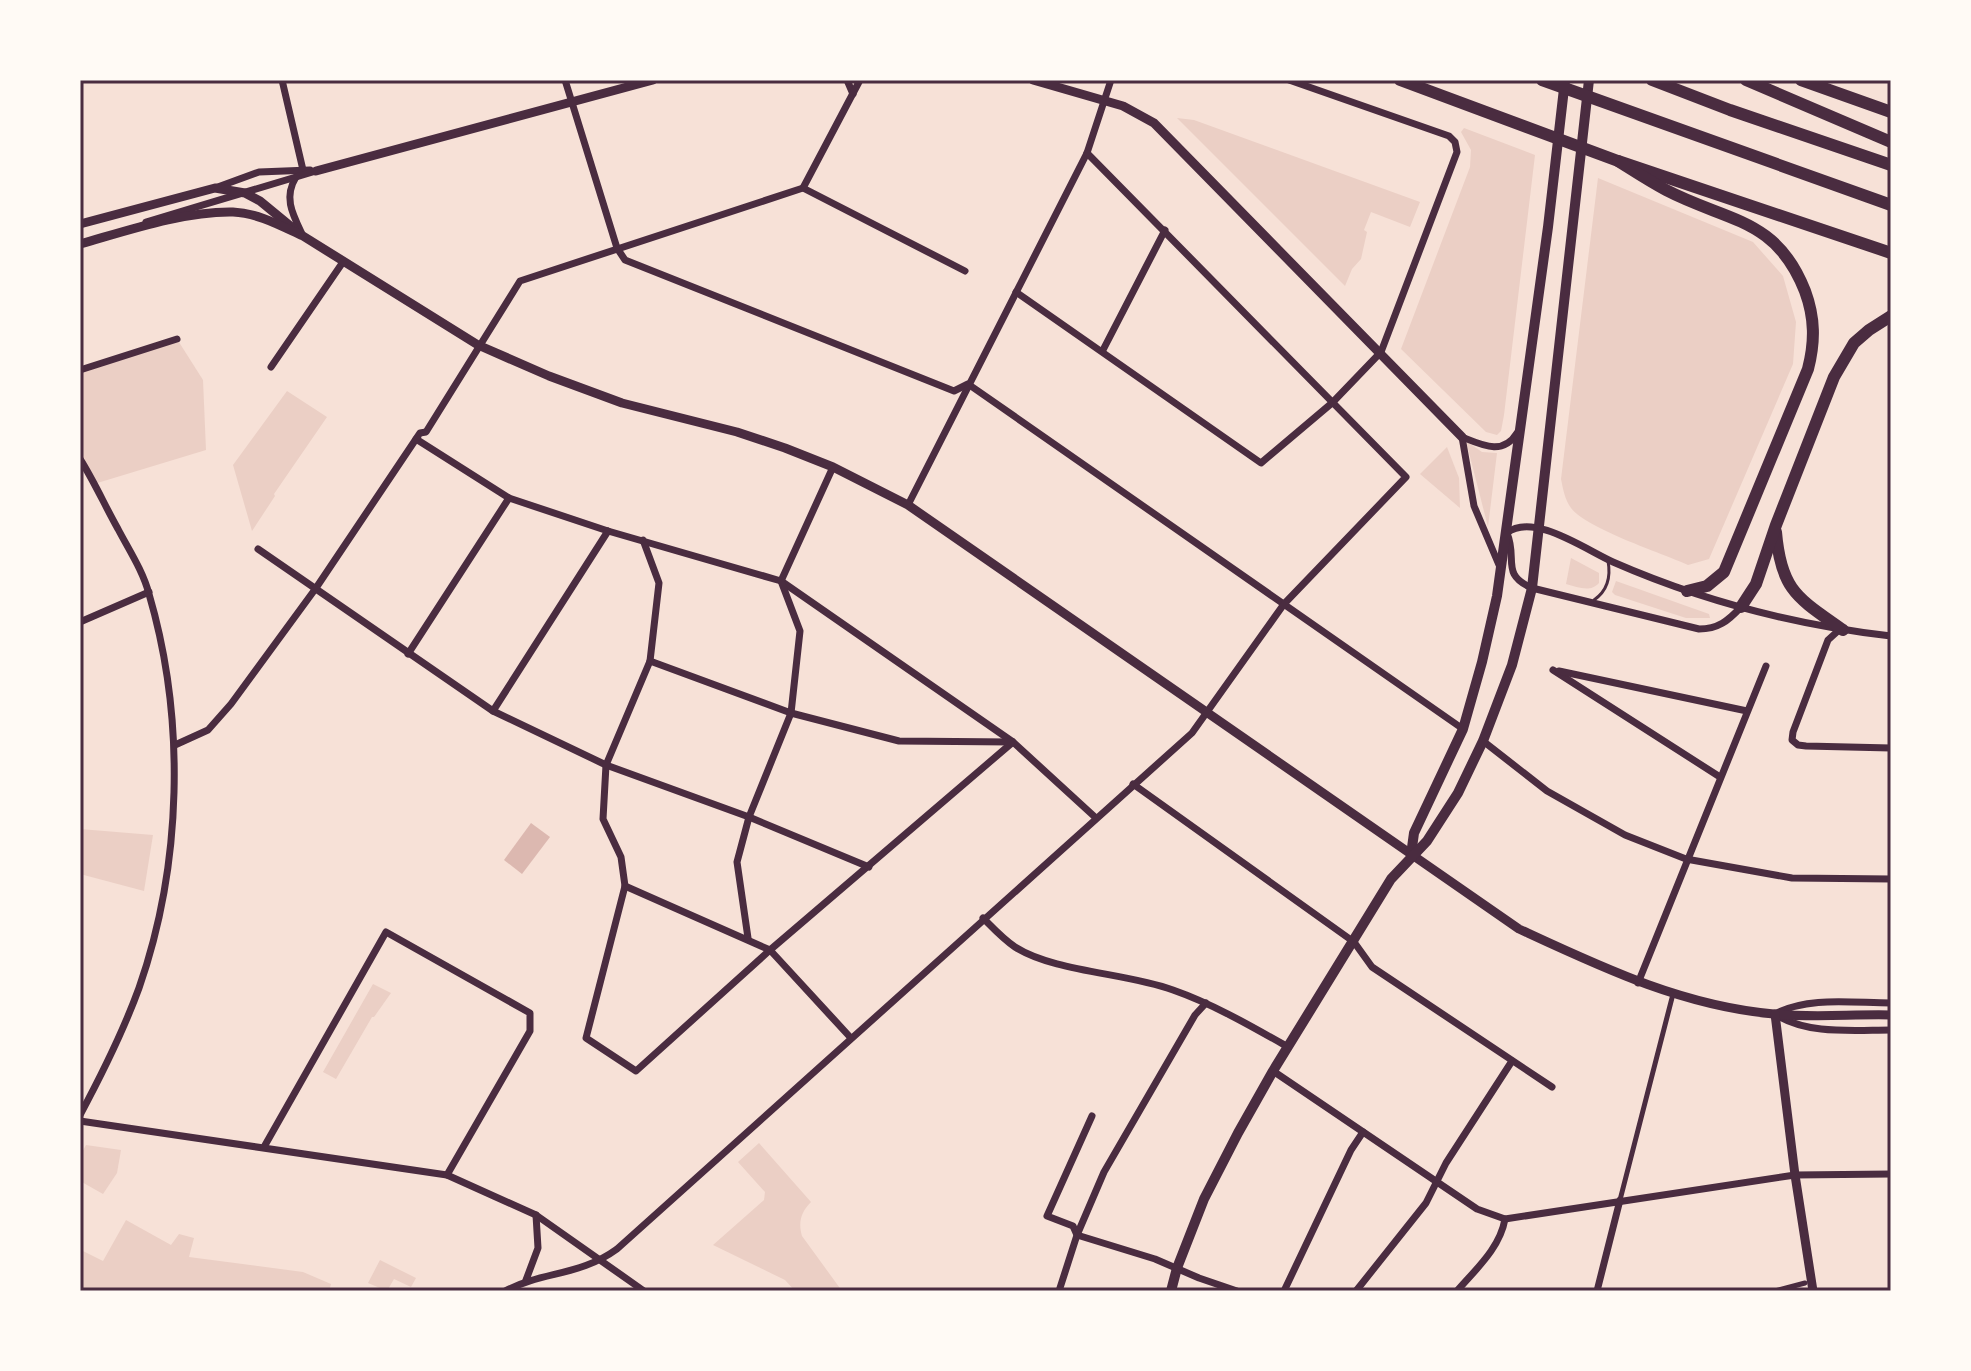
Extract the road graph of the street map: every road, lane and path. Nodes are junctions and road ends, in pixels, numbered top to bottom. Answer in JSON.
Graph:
{"nodes":[{"id":1,"x":282,"y":80,"type":"edge"},
{"id":2,"x":565,"y":80,"type":"edge"},
{"id":3,"x":653,"y":80,"type":"edge"},
{"id":4,"x":847,"y":80,"type":"edge"},
{"id":5,"x":860,"y":80,"type":"edge"},
{"id":6,"x":1033,"y":80,"type":"edge"},
{"id":7,"x":1111,"y":80,"type":"edge"},
{"id":8,"x":1289,"y":80,"type":"edge"},
{"id":9,"x":1400,"y":80,"type":"edge"},
{"id":10,"x":1412,"y":80,"type":"edge"},
{"id":11,"x":1542,"y":80,"type":"edge"},
{"id":12,"x":1565,"y":80,"type":"edge"},
{"id":13,"x":1589,"y":80,"type":"edge"},
{"id":14,"x":1652,"y":80,"type":"edge"},
{"id":15,"x":1746,"y":80,"type":"edge"},
{"id":16,"x":1801,"y":80,"type":"edge"},
{"id":17,"x":853,"y":94,"type":"junction"},
{"id":18,"x":1442,"y":95,"type":"junction"},
{"id":19,"x":1105,"y":101,"type":"junction"},
{"id":20,"x":572,"y":103,"type":"junction"},
{"id":21,"x":1891,"y":112,"type":"edge"},
{"id":22,"x":1891,"y":142,"type":"edge"},
{"id":23,"x":1087,"y":153,"type":"junction"},
{"id":24,"x":1618,"y":161,"type":"junction"},
{"id":25,"x":1891,"y":165,"type":"edge"},
{"id":26,"x":303,"y":170,"type":"junction"},
{"id":27,"x":316,"y":171,"type":"junction"},
{"id":28,"x":296,"y":177,"type":"junction"},
{"id":29,"x":215,"y":188,"type":"junction"},
{"id":30,"x":803,"y":188,"type":"junction"},
{"id":31,"x":245,"y":193,"type":"junction"},
{"id":32,"x":1891,"y":205,"type":"edge"},
{"id":33,"x":80,"y":224,"type":"edge"},
{"id":34,"x":134,"y":229,"type":"junction"},
{"id":35,"x":1165,"y":230,"type":"junction"},
{"id":36,"x":303,"y":236,"type":"junction"},
{"id":37,"x":80,"y":244,"type":"edge"},
{"id":38,"x":617,"y":248,"type":"junction"},
{"id":39,"x":1891,"y":253,"type":"edge"},
{"id":40,"x":343,"y":262,"type":"junction"},
{"id":41,"x":965,"y":271,"type":"dead end"},
{"id":42,"x":1016,"y":292,"type":"junction"},
{"id":43,"x":1891,"y":316,"type":"edge"},
{"id":44,"x":177,"y":339,"type":"dead end"},
{"id":45,"x":478,"y":345,"type":"junction"},
{"id":46,"x":1103,"y":350,"type":"junction"},
{"id":47,"x":1381,"y":352,"type":"junction"},
{"id":48,"x":271,"y":367,"type":"dead end"},
{"id":49,"x":80,"y":370,"type":"edge"},
{"id":50,"x":968,"y":384,"type":"junction"},
{"id":51,"x":1332,"y":403,"type":"junction"},
{"id":52,"x":1520,"y":428,"type":"junction"},
{"id":53,"x":1462,"y":437,"type":"junction"},
{"id":54,"x":416,"y":439,"type":"junction"},
{"id":55,"x":81,"y":462,"type":"edge"},
{"id":56,"x":833,"y":467,"type":"junction"},
{"id":57,"x":509,"y":498,"type":"junction"},
{"id":58,"x":908,"y":505,"type":"junction"},
{"id":59,"x":1776,"y":525,"type":"junction"},
{"id":60,"x":1539,"y":526,"type":"junction"},
{"id":61,"x":608,"y":531,"type":"junction"},
{"id":62,"x":1507,"y":533,"type":"junction"},
{"id":63,"x":643,"y":540,"type":"junction"},
{"id":64,"x":258,"y":549,"type":"dead end"},
{"id":65,"x":1607,"y":559,"type":"junction"},
{"id":66,"x":1501,"y":568,"type":"junction"},
{"id":67,"x":781,"y":581,"type":"junction"},
{"id":68,"x":316,"y":588,"type":"junction"},
{"id":69,"x":1532,"y":588,"type":"junction"},
{"id":70,"x":1687,"y":591,"type":"junction"},
{"id":71,"x":149,"y":592,"type":"junction"},
{"id":72,"x":1591,"y":603,"type":"junction"},
{"id":73,"x":1284,"y":604,"type":"junction"},
{"id":74,"x":1741,"y":607,"type":"junction"},
{"id":75,"x":80,"y":622,"type":"edge"},
{"id":76,"x":1841,"y":630,"type":"junction"},
{"id":77,"x":1891,"y":636,"type":"edge"},
{"id":78,"x":408,"y":654,"type":"junction"},
{"id":79,"x":650,"y":661,"type":"junction"},
{"id":80,"x":1766,"y":666,"type":"dead end"},
{"id":81,"x":493,"y":711,"type":"junction"},
{"id":82,"x":1747,"y":711,"type":"junction"},
{"id":83,"x":791,"y":713,"type":"junction"},
{"id":84,"x":1207,"y":714,"type":"junction"},
{"id":85,"x":1463,"y":729,"type":"junction"},
{"id":86,"x":1483,"y":741,"type":"junction"},
{"id":87,"x":1013,"y":742,"type":"junction"},
{"id":88,"x":175,"y":745,"type":"junction"},
{"id":89,"x":1891,"y":748,"type":"edge"},
{"id":90,"x":606,"y":765,"type":"junction"},
{"id":91,"x":1720,"y":777,"type":"junction"},
{"id":92,"x":1133,"y":784,"type":"junction"},
{"id":93,"x":749,"y":817,"type":"junction"},
{"id":94,"x":1096,"y":818,"type":"junction"},
{"id":95,"x":1411,"y":855,"type":"junction"},
{"id":96,"x":1686,"y":859,"type":"junction"},
{"id":97,"x":869,"y":867,"type":"junction"},
{"id":98,"x":1891,"y":879,"type":"edge"},
{"id":99,"x":625,"y":886,"type":"junction"},
{"id":100,"x":983,"y":918,"type":"junction"},
{"id":101,"x":748,"y":938,"type":"junction"},
{"id":102,"x":1354,"y":942,"type":"junction"},
{"id":103,"x":770,"y":950,"type":"junction"},
{"id":104,"x":1638,"y":983,"type":"junction"},
{"id":105,"x":1673,"y":994,"type":"junction"},
{"id":106,"x":1206,"y":1003,"type":"junction"},
{"id":107,"x":1891,"y":1003,"type":"edge"},
{"id":108,"x":1775,"y":1014,"type":"junction"},
{"id":109,"x":1891,"y":1015,"type":"edge"},
{"id":110,"x":1891,"y":1030,"type":"edge"},
{"id":111,"x":850,"y":1037,"type":"junction"},
{"id":112,"x":1288,"y":1047,"type":"junction"},
{"id":113,"x":1512,"y":1061,"type":"junction"},
{"id":114,"x":1273,"y":1071,"type":"junction"},
{"id":115,"x":1552,"y":1087,"type":"dead end"},
{"id":116,"x":80,"y":1115,"type":"edge"},
{"id":117,"x":1092,"y":1116,"type":"dead end"},
{"id":118,"x":80,"y":1121,"type":"edge"},
{"id":119,"x":1363,"y":1132,"type":"junction"},
{"id":120,"x":264,"y":1147,"type":"junction"},
{"id":121,"x":1891,"y":1174,"type":"edge"},
{"id":122,"x":447,"y":1175,"type":"junction"},
{"id":123,"x":1795,"y":1175,"type":"junction"},
{"id":124,"x":1437,"y":1183,"type":"junction"},
{"id":125,"x":1620,"y":1200,"type":"junction"},
{"id":126,"x":536,"y":1215,"type":"junction"},
{"id":127,"x":1505,"y":1219,"type":"junction"},
{"id":128,"x":1077,"y":1235,"type":"junction"},
{"id":129,"x":602,"y":1260,"type":"junction"},
{"id":130,"x":1177,"y":1268,"type":"junction"},
{"id":131,"x":526,"y":1280,"type":"junction"},
{"id":132,"x":1805,"y":1283,"type":"dead end"},
{"id":133,"x":505,"y":1291,"type":"edge"},
{"id":134,"x":644,"y":1291,"type":"edge"},
{"id":135,"x":1059,"y":1291,"type":"edge"},
{"id":136,"x":1171,"y":1291,"type":"edge"},
{"id":137,"x":1237,"y":1291,"type":"edge"},
{"id":138,"x":1284,"y":1291,"type":"edge"},
{"id":139,"x":1356,"y":1291,"type":"edge"},
{"id":140,"x":1457,"y":1291,"type":"edge"},
{"id":141,"x":1597,"y":1291,"type":"edge"},
{"id":142,"x":1775,"y":1291,"type":"edge"},
{"id":143,"x":1813,"y":1291,"type":"edge"}],
"edges":[{"from":1,"to":26,"type":"street"},
{"from":2,"to":20,"type":"street"},
{"from":3,"to":20,"type":"street"},
{"from":4,"to":17,"type":"street"},
{"from":5,"to":17,"type":"street"},
{"from":6,"to":19,"type":"street"},
{"from":7,"to":19,"type":"street"},
{"from":8,"to":47,"type":"street"},
{"from":9,"to":18,"type":"highway"},
{"from":10,"to":18,"type":"highway"},
{"from":11,"to":32,"type":"highway"},
{"from":12,"to":52,"type":"main road"},
{"from":13,"to":60,"type":"main road"},
{"from":14,"to":25,"type":"highway"},
{"from":15,"to":22,"type":"highway"},
{"from":16,"to":21,"type":"highway"},
{"from":17,"to":30,"type":"street"},
{"from":18,"to":24,"type":"highway"},
{"from":19,"to":23,"type":"street"},
{"from":19,"to":47,"type":"street"},
{"from":20,"to":27,"type":"street"},
{"from":20,"to":38,"type":"street"},
{"from":23,"to":35,"type":"street"},
{"from":23,"to":42,"type":"street"},
{"from":24,"to":39,"type":"highway"},
{"from":24,"to":70,"type":"highway"},
{"from":26,"to":27,"type":"street"},
{"from":26,"to":29,"type":"street"},
{"from":27,"to":28,"type":"street"},
{"from":28,"to":31,"type":"street"},
{"from":28,"to":36,"type":"street"},
{"from":29,"to":31,"type":"street"},
{"from":29,"to":33,"type":"street"},
{"from":30,"to":38,"type":"street"},
{"from":30,"to":41,"type":"street"},
{"from":31,"to":34,"type":"street"},
{"from":31,"to":36,"type":"street"},
{"from":34,"to":36,"type":"street"},
{"from":34,"to":37,"type":"street"},
{"from":35,"to":46,"type":"street"},
{"from":35,"to":51,"type":"street"},
{"from":36,"to":40,"type":"street"},
{"from":38,"to":45,"type":"street"},
{"from":38,"to":50,"type":"street"},
{"from":40,"to":45,"type":"street"},
{"from":40,"to":48,"type":"street"},
{"from":42,"to":46,"type":"street"},
{"from":42,"to":50,"type":"street"},
{"from":43,"to":59,"type":"highway"},
{"from":44,"to":49,"type":"street"},
{"from":45,"to":54,"type":"street"},
{"from":45,"to":56,"type":"street"},
{"from":46,"to":51,"type":"street"},
{"from":47,"to":51,"type":"street"},
{"from":47,"to":53,"type":"street"},
{"from":50,"to":58,"type":"street"},
{"from":50,"to":73,"type":"street"},
{"from":51,"to":73,"type":"street"},
{"from":52,"to":53,"type":"street"},
{"from":52,"to":62,"type":"main road"},
{"from":53,"to":66,"type":"street"},
{"from":54,"to":57,"type":"street"},
{"from":54,"to":68,"type":"street"},
{"from":55,"to":71,"type":"street"},
{"from":56,"to":58,"type":"street"},
{"from":56,"to":67,"type":"street"},
{"from":57,"to":61,"type":"street"},
{"from":57,"to":78,"type":"street"},
{"from":58,"to":84,"type":"street"},
{"from":59,"to":74,"type":"highway"},
{"from":59,"to":76,"type":"highway"},
{"from":60,"to":62,"type":"street"},
{"from":60,"to":65,"type":"street"},
{"from":60,"to":69,"type":"main road"},
{"from":61,"to":63,"type":"street"},
{"from":61,"to":81,"type":"street"},
{"from":62,"to":66,"type":"main road"},
{"from":62,"to":69,"type":"street"},
{"from":63,"to":67,"type":"street"},
{"from":63,"to":79,"type":"street"},
{"from":64,"to":68,"type":"street"},
{"from":65,"to":70,"type":"street"},
{"from":65,"to":72,"type":"lane"},
{"from":66,"to":85,"type":"main road"},
{"from":67,"to":83,"type":"street"},
{"from":67,"to":87,"type":"street"},
{"from":68,"to":78,"type":"street"},
{"from":68,"to":88,"type":"street"},
{"from":69,"to":72,"type":"street"},
{"from":69,"to":86,"type":"main road"},
{"from":70,"to":74,"type":"street"},
{"from":71,"to":75,"type":"street"},
{"from":71,"to":88,"type":"street"},
{"from":72,"to":74,"type":"street"},
{"from":73,"to":84,"type":"street"},
{"from":73,"to":85,"type":"street"},
{"from":74,"to":76,"type":"street"},
{"from":76,"to":77,"type":"street"},
{"from":76,"to":89,"type":"street"},
{"from":78,"to":81,"type":"street"},
{"from":79,"to":83,"type":"street"},
{"from":79,"to":90,"type":"street"},
{"from":80,"to":82,"type":"street"},
{"from":81,"to":90,"type":"street"},
{"from":82,"to":91,"type":"street"},
{"from":82,"to":91,"type":"street"},
{"from":83,"to":87,"type":"street"},
{"from":83,"to":93,"type":"street"},
{"from":84,"to":92,"type":"street"},
{"from":84,"to":95,"type":"street"},
{"from":85,"to":95,"type":"main road"},
{"from":86,"to":95,"type":"main road"},
{"from":86,"to":96,"type":"street"},
{"from":87,"to":94,"type":"street"},
{"from":87,"to":97,"type":"street"},
{"from":88,"to":116,"type":"street"},
{"from":90,"to":93,"type":"street"},
{"from":90,"to":99,"type":"street"},
{"from":91,"to":96,"type":"street"},
{"from":92,"to":94,"type":"street"},
{"from":92,"to":102,"type":"street"},
{"from":93,"to":97,"type":"street"},
{"from":93,"to":101,"type":"street"},
{"from":94,"to":100,"type":"street"},
{"from":95,"to":102,"type":"main road"},
{"from":95,"to":104,"type":"street"},
{"from":96,"to":98,"type":"street"},
{"from":96,"to":104,"type":"street"},
{"from":97,"to":103,"type":"street"},
{"from":99,"to":101,"type":"street"},
{"from":99,"to":103,"type":"street"},
{"from":100,"to":106,"type":"street"},
{"from":100,"to":111,"type":"street"},
{"from":101,"to":103,"type":"street"},
{"from":102,"to":112,"type":"main road"},
{"from":102,"to":113,"type":"street"},
{"from":103,"to":111,"type":"street"},
{"from":104,"to":105,"type":"street"},
{"from":105,"to":108,"type":"street"},
{"from":105,"to":125,"type":"street"},
{"from":106,"to":112,"type":"street"},
{"from":106,"to":128,"type":"street"},
{"from":107,"to":108,"type":"street"},
{"from":108,"to":109,"type":"street"},
{"from":108,"to":110,"type":"street"},
{"from":108,"to":123,"type":"street"},
{"from":111,"to":129,"type":"street"},
{"from":112,"to":114,"type":"main road"},
{"from":113,"to":115,"type":"street"},
{"from":113,"to":124,"type":"street"},
{"from":114,"to":119,"type":"street"},
{"from":114,"to":130,"type":"main road"},
{"from":117,"to":128,"type":"street"},
{"from":118,"to":120,"type":"street"},
{"from":119,"to":124,"type":"street"},
{"from":119,"to":138,"type":"street"},
{"from":120,"to":122,"type":"street"},
{"from":120,"to":122,"type":"street"},
{"from":121,"to":123,"type":"street"},
{"from":122,"to":126,"type":"street"},
{"from":123,"to":125,"type":"street"},
{"from":123,"to":143,"type":"street"},
{"from":124,"to":127,"type":"street"},
{"from":124,"to":139,"type":"street"},
{"from":125,"to":127,"type":"street"},
{"from":125,"to":141,"type":"street"},
{"from":126,"to":129,"type":"street"},
{"from":126,"to":131,"type":"street"},
{"from":127,"to":140,"type":"street"},
{"from":128,"to":130,"type":"street"},
{"from":128,"to":135,"type":"street"},
{"from":129,"to":131,"type":"street"},
{"from":129,"to":134,"type":"street"},
{"from":130,"to":136,"type":"main road"},
{"from":130,"to":137,"type":"street"},
{"from":131,"to":133,"type":"street"},
{"from":132,"to":142,"type":"street"}]}
